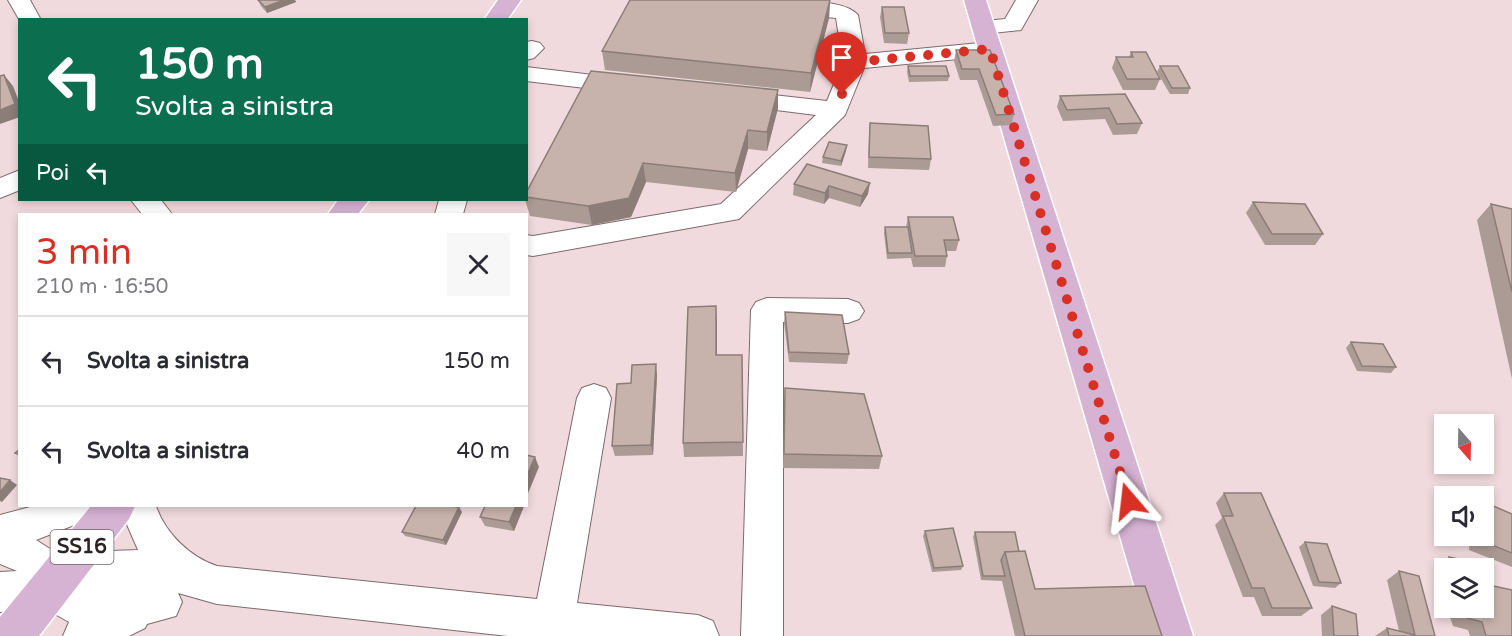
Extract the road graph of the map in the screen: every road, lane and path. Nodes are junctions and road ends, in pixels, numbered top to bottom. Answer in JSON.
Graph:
{"nodes":[{"id":1,"x":19,"y":0,"type":"edge"},
{"id":2,"x":510,"y":0,"type":"edge"},
{"id":3,"x":1027,"y":0,"type":"edge"},
{"id":4,"x":761,"y":5,"type":"edge"},
{"id":5,"x":29,"y":18,"type":"edge"},
{"id":6,"x":496,"y":18,"type":"edge"},
{"id":7,"x":982,"y":25,"type":"edge"},
{"id":8,"x":855,"y":62,"type":"junction"},
{"id":9,"x":528,"y":74,"type":"edge"},
{"id":10,"x":646,"y":88,"type":"edge"},
{"id":11,"x":717,"y":96,"type":"edge"},
{"id":12,"x":836,"y":110,"type":"junction"},
{"id":13,"x":18,"y":180,"type":"edge"},
{"id":14,"x":0,"y":189,"type":"edge"},
{"id":15,"x":146,"y":201,"type":"edge"},
{"id":16,"x":353,"y":201,"type":"edge"},
{"id":17,"x":157,"y":213,"type":"edge"},
{"id":18,"x":343,"y":213,"type":"edge"},
{"id":19,"x":528,"y":245,"type":"edge"},
{"id":20,"x":848,"y":311,"type":"dead end"},
{"id":21,"x":594,"y":398,"type":"dead end"},
{"id":22,"x":24,"y":507,"type":"edge"},
{"id":23,"x":76,"y":507,"type":"edge"},
{"id":24,"x":114,"y":507,"type":"edge"},
{"id":25,"x":138,"y":507,"type":"edge"},
{"id":26,"x":0,"y":533,"type":"edge"},
{"id":27,"x":0,"y":546,"type":"edge"},
{"id":28,"x":48,"y":588,"type":"junction"},
{"id":29,"x":189,"y":588,"type":"junction"},
{"id":30,"x":0,"y":592,"type":"edge"},
{"id":31,"x":553,"y":621,"type":"junction"},
{"id":32,"x":12,"y":636,"type":"edge"},
{"id":33,"x":84,"y":636,"type":"edge"},
{"id":34,"x":698,"y":636,"type":"edge"},
{"id":35,"x":762,"y":636,"type":"edge"},
{"id":36,"x":1171,"y":636,"type":"edge"}],
"edges":[{"from":1,"to":5,"type":"street"},
{"from":2,"to":6,"type":"main road"},
{"from":3,"to":7,"type":"street"},
{"from":4,"to":8,"type":"street"},
{"from":7,"to":8,"type":"street"},
{"from":7,"to":36,"type":"main road"},
{"from":8,"to":12,"type":"street"},
{"from":9,"to":10,"type":"street"},
{"from":11,"to":12,"type":"street"},
{"from":12,"to":19,"type":"street"},
{"from":13,"to":14,"type":"street"},
{"from":15,"to":17,"type":"street"},
{"from":16,"to":18,"type":"main road"},
{"from":20,"to":35,"type":"street"},
{"from":21,"to":31,"type":"street"},
{"from":22,"to":26,"type":"street"},
{"from":23,"to":26,"type":"street"},
{"from":24,"to":28,"type":"main road","number":"SS16"},
{"from":25,"to":29,"type":"street"},
{"from":27,"to":28,"type":"street"},
{"from":28,"to":29,"type":"street"},
{"from":28,"to":30,"type":"street"},
{"from":28,"to":32,"type":"main road","number":"SS16"},
{"from":29,"to":31,"type":"street"},
{"from":29,"to":33,"type":"street"},
{"from":31,"to":34,"type":"street"}]}
